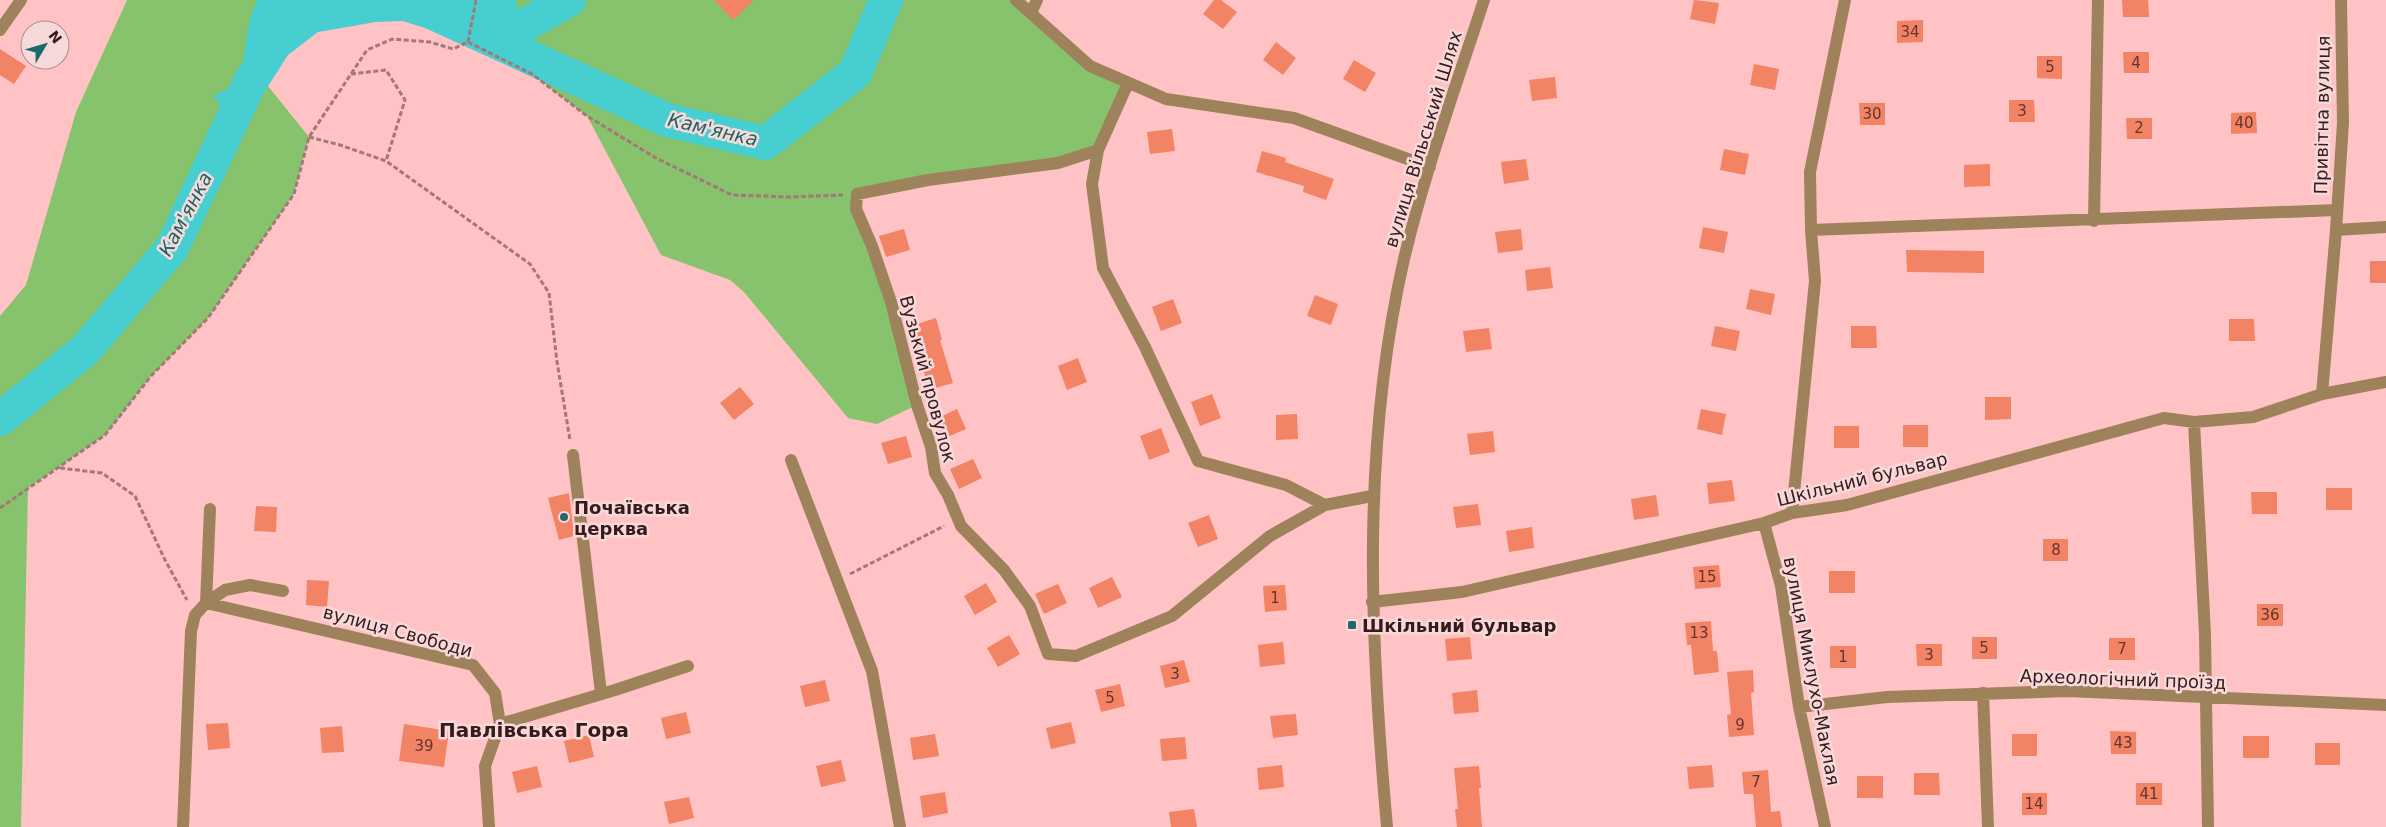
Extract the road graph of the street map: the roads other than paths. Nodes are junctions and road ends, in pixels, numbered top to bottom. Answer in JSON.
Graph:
{"nodes":[{"id":1,"x":21,"y":0,"type":"edge"},
{"id":2,"x":1016,"y":0,"type":"edge"},
{"id":3,"x":1037,"y":0,"type":"edge"},
{"id":4,"x":1484,"y":0,"type":"edge"},
{"id":5,"x":1845,"y":0,"type":"edge"},
{"id":6,"x":2098,"y":0,"type":"edge"},
{"id":7,"x":2341,"y":0,"type":"edge"},
{"id":8,"x":1031,"y":13,"type":"junction"},
{"id":9,"x":0,"y":30,"type":"edge"},
{"id":10,"x":1128,"y":83,"type":"junction"},
{"id":11,"x":1098,"y":150,"type":"junction"},
{"id":12,"x":1430,"y":167,"type":"junction"},
{"id":13,"x":2337,"y":210,"type":"junction"},
{"id":14,"x":2094,"y":221,"type":"junction"},
{"id":15,"x":2386,"y":227,"type":"edge"},
{"id":16,"x":1811,"y":230,"type":"junction"},
{"id":17,"x":2336,"y":230,"type":"junction"},
{"id":18,"x":2386,"y":382,"type":"edge"},
{"id":19,"x":2322,"y":394,"type":"junction"},
{"id":20,"x":2194,"y":422,"type":"junction"},
{"id":21,"x":572,"y":456,"type":"road end"},
{"id":22,"x":791,"y":460,"type":"dead end"},
{"id":23,"x":1372,"y":496,"type":"junction"},
{"id":24,"x":1325,"y":505,"type":"junction"},
{"id":25,"x":210,"y":509,"type":"dead end"},
{"id":26,"x":1792,"y":513,"type":"junction"},
{"id":27,"x":1764,"y":523,"type":"junction"},
{"id":28,"x":283,"y":592,"type":"dead end"},
{"id":29,"x":1372,"y":602,"type":"junction"},
{"id":30,"x":206,"y":603,"type":"junction"},
{"id":31,"x":688,"y":666,"type":"dead end"},
{"id":32,"x":601,"y":693,"type":"junction"},
{"id":33,"x":1983,"y":694,"type":"junction"},
{"id":34,"x":2206,"y":698,"type":"junction"},
{"id":35,"x":2386,"y":705,"type":"edge"},
{"id":36,"x":1798,"y":707,"type":"junction"},
{"id":37,"x":500,"y":724,"type":"junction"},
{"id":38,"x":183,"y":827,"type":"edge"},
{"id":39,"x":489,"y":827,"type":"edge"},
{"id":40,"x":900,"y":827,"type":"edge"},
{"id":41,"x":1387,"y":827,"type":"edge"},
{"id":42,"x":1825,"y":827,"type":"edge"},
{"id":43,"x":1988,"y":827,"type":"edge"},
{"id":44,"x":2208,"y":827,"type":"edge"}],
"edges":[{"from":1,"to":9,"type":"street"},
{"from":2,"to":8,"type":"street"},
{"from":3,"to":8,"type":"street"},
{"from":4,"to":12,"type":"street","name":"вулиця Вільський Шлях"},
{"from":5,"to":16,"type":"street"},
{"from":6,"to":14,"type":"street"},
{"from":7,"to":13,"type":"street","name":"Привітна вулиця"},
{"from":8,"to":10,"type":"street"},
{"from":10,"to":11,"type":"street"},
{"from":10,"to":12,"type":"street"},
{"from":11,"to":24,"type":"street"},
{"from":11,"to":24,"type":"street","name":"Вузький провулок"},
{"from":12,"to":23,"type":"street","name":"вулиця Вільський Шлях"},
{"from":13,"to":14,"type":"street"},
{"from":13,"to":17,"type":"street","name":"Привітна вулиця"},
{"from":14,"to":16,"type":"street"},
{"from":15,"to":17,"type":"street"},
{"from":16,"to":26,"type":"street"},
{"from":17,"to":19,"type":"street","name":"Привітна вулиця"},
{"from":18,"to":19,"type":"street","name":"Шкільний бульвар"},
{"from":19,"to":20,"type":"street","name":"Шкільний бульвар"},
{"from":20,"to":26,"type":"street","name":"Шкільний бульвар"},
{"from":20,"to":34,"type":"street"},
{"from":21,"to":32,"type":"street"},
{"from":22,"to":40,"type":"street"},
{"from":23,"to":24,"type":"street","name":"Вузький провулок"},
{"from":23,"to":29,"type":"street","name":"вулиця Вільський Шлях"},
{"from":25,"to":30,"type":"street"},
{"from":26,"to":27,"type":"street","name":"Шкільний бульвар"},
{"from":27,"to":29,"type":"street","name":"Шкільний бульвар"},
{"from":27,"to":36,"type":"street","name":"вулиця Миклухо-Маклая"},
{"from":28,"to":30,"type":"street"},
{"from":29,"to":41,"type":"street","name":"вулиця Вільський Шлях"},
{"from":30,"to":37,"type":"street","name":"вулиця Свободи"},
{"from":30,"to":38,"type":"street"},
{"from":31,"to":32,"type":"street"},
{"from":32,"to":37,"type":"street"},
{"from":33,"to":34,"type":"street","name":"Археологічний проїзд"},
{"from":33,"to":36,"type":"street","name":"Археологічний проїзд"},
{"from":33,"to":43,"type":"street"},
{"from":34,"to":35,"type":"street","name":"Археологічний проїзд"},
{"from":34,"to":44,"type":"street"},
{"from":36,"to":42,"type":"street","name":"вулиця Миклухо-Маклая"},
{"from":37,"to":39,"type":"street"}]}
